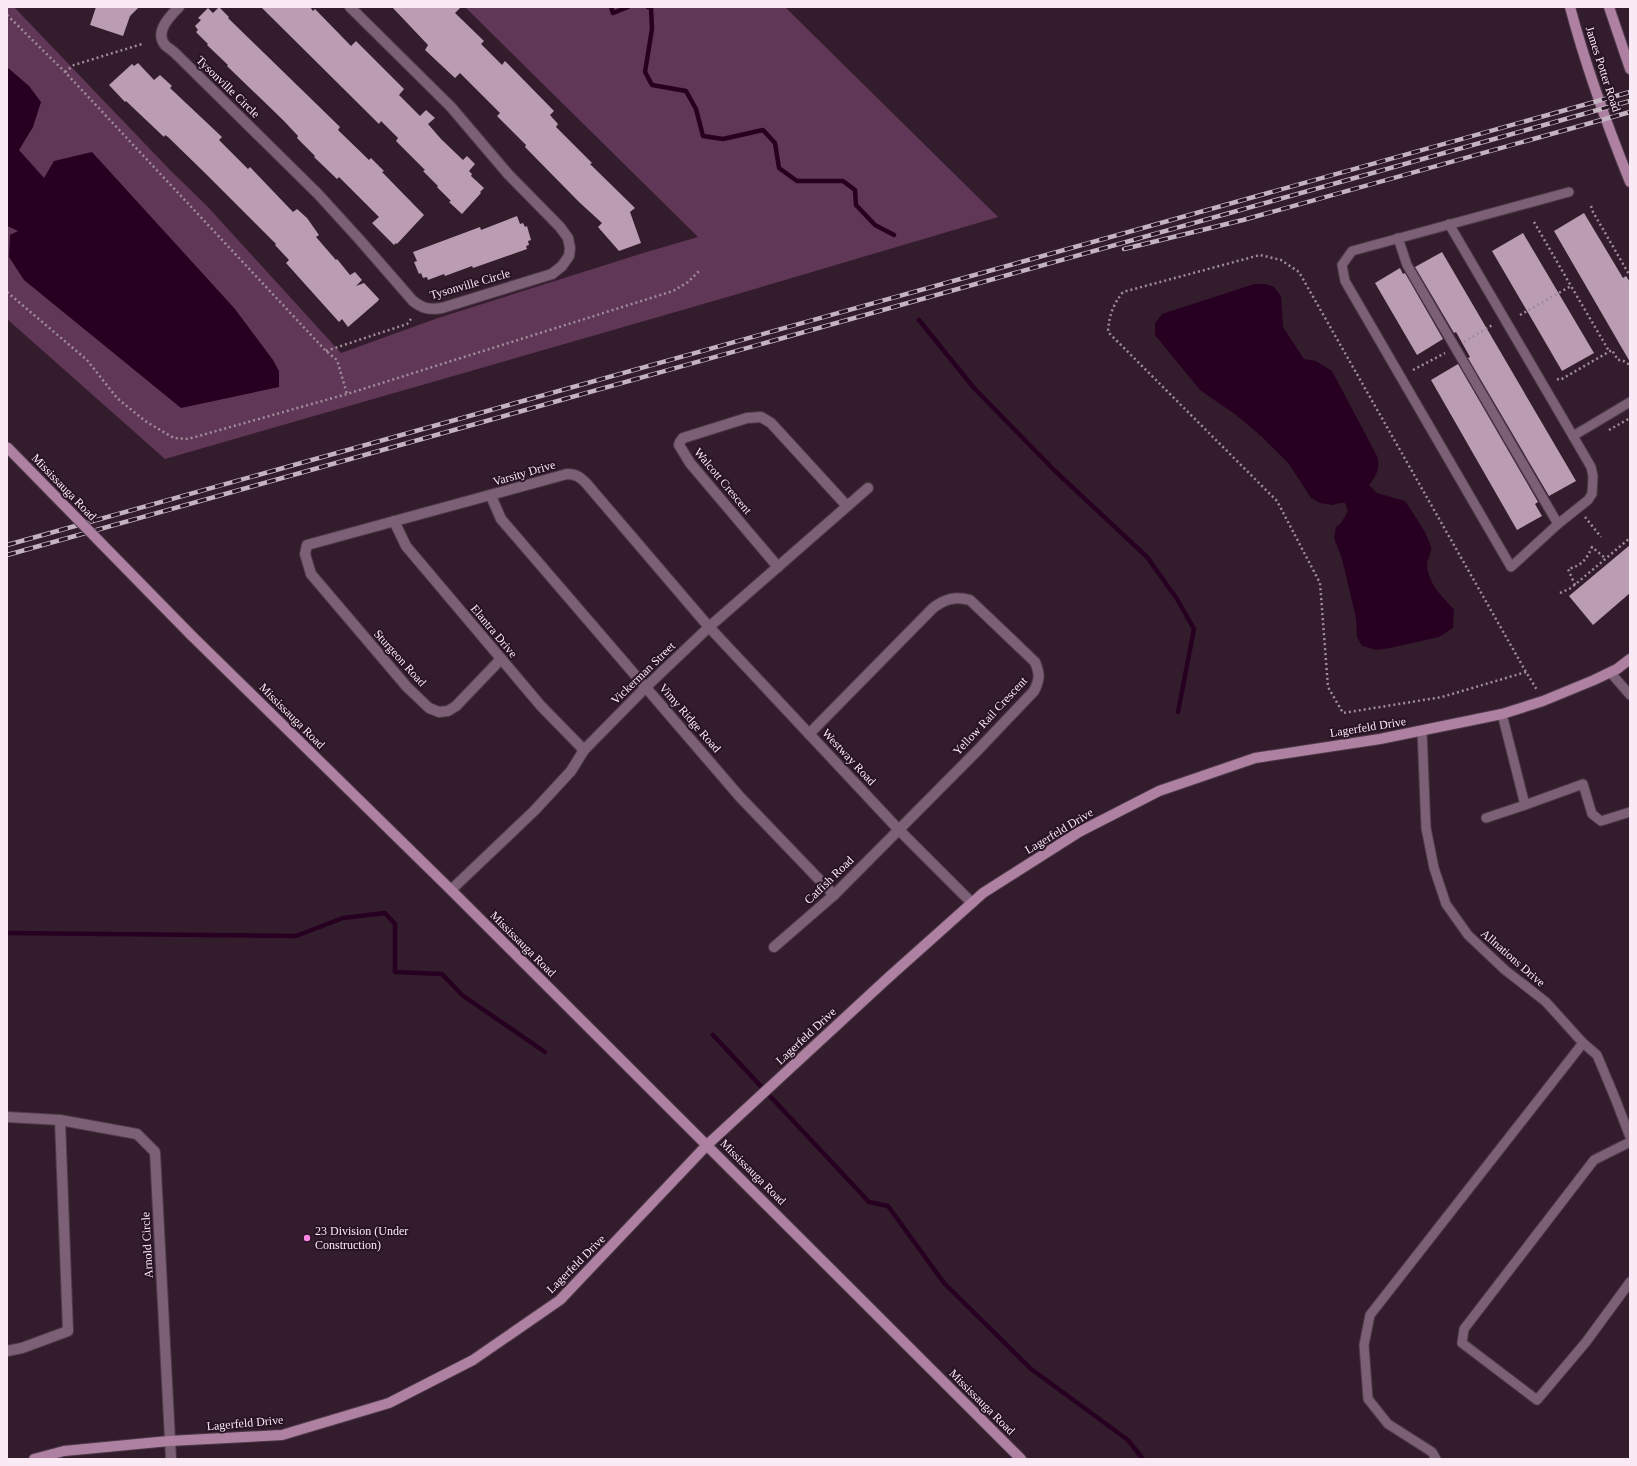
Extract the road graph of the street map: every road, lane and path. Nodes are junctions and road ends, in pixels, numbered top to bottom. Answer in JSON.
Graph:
{"nodes":[{"id":1,"x":179,"y":7,"type":"edge"},
{"id":2,"x":350,"y":7,"type":"edge"},
{"id":3,"x":1570,"y":7,"type":"edge"},
{"id":4,"x":1609,"y":7,"type":"edge"},
{"id":5,"x":7,"y":15,"type":"edge"},
{"id":6,"x":142,"y":44,"type":"dead end"},
{"id":7,"x":1630,"y":69,"type":"edge"},
{"id":8,"x":65,"y":72,"type":"junction"},
{"id":9,"x":1630,"y":182,"type":"edge"},
{"id":10,"x":1569,"y":192,"type":"dead end"},
{"id":11,"x":1591,"y":206,"type":"dead end"},
{"id":12,"x":1534,"y":222,"type":"dead end"},
{"id":13,"x":1449,"y":224,"type":"junction"},
{"id":14,"x":1398,"y":238,"type":"junction"},
{"id":15,"x":699,"y":271,"type":"dead end"},
{"id":16,"x":1630,"y":276,"type":"edge"},
{"id":17,"x":1571,"y":286,"type":"junction"},
{"id":18,"x":7,"y":292,"type":"edge"},
{"id":19,"x":1520,"y":315,"type":"dead end"},
{"id":20,"x":411,"y":319,"type":"dead end"},
{"id":21,"x":1495,"y":324,"type":"dead end"},
{"id":22,"x":1462,"y":343,"type":"dead end"},
{"id":23,"x":326,"y":351,"type":"junction"},
{"id":24,"x":1448,"y":351,"type":"dead end"},
{"id":25,"x":1609,"y":351,"type":"junction"},
{"id":26,"x":1630,"y":359,"type":"edge"},
{"id":27,"x":1625,"y":362,"type":"junction"},
{"id":28,"x":1630,"y":365,"type":"edge"},
{"id":29,"x":1413,"y":370,"type":"dead end"},
{"id":30,"x":1557,"y":379,"type":"dead end"},
{"id":31,"x":347,"y":394,"type":"junction"},
{"id":32,"x":1630,"y":402,"type":"edge"},
{"id":33,"x":1630,"y":418,"type":"edge"},
{"id":34,"x":1603,"y":434,"type":"dead end"},
{"id":35,"x":1573,"y":436,"type":"junction"},
{"id":36,"x":7,"y":447,"type":"edge"},
{"id":37,"x":868,"y":488,"type":"dead end"},
{"id":38,"x":491,"y":496,"type":"junction"},
{"id":39,"x":847,"y":506,"type":"junction"},
{"id":40,"x":1584,"y":515,"type":"dead end"},
{"id":41,"x":394,"y":521,"type":"junction"},
{"id":42,"x":1558,"y":524,"type":"junction"},
{"id":43,"x":1602,"y":537,"type":"dead end"},
{"id":44,"x":1630,"y":538,"type":"edge"},
{"id":45,"x":307,"y":545,"type":"joint"},
{"id":46,"x":1606,"y":558,"type":"junction"},
{"id":47,"x":778,"y":567,"type":"junction"},
{"id":48,"x":1575,"y":585,"type":"junction"},
{"id":49,"x":1560,"y":593,"type":"dead end"},
{"id":50,"x":709,"y":627,"type":"junction"},
{"id":51,"x":501,"y":659,"type":"junction"},
{"id":52,"x":1630,"y":659,"type":"edge"},
{"id":53,"x":1526,"y":672,"type":"junction"},
{"id":54,"x":1610,"y":672,"type":"junction"},
{"id":55,"x":646,"y":687,"type":"junction"},
{"id":56,"x":1630,"y":695,"type":"edge"},
{"id":57,"x":1543,"y":701,"type":"junction"},
{"id":58,"x":1502,"y":714,"type":"junction"},
{"id":59,"x":1422,"y":731,"type":"junction"},
{"id":60,"x":809,"y":734,"type":"junction"},
{"id":61,"x":584,"y":750,"type":"junction"},
{"id":62,"x":1525,"y":805,"type":"junction"},
{"id":63,"x":1630,"y":812,"type":"edge"},
{"id":64,"x":1486,"y":818,"type":"dead end"},
{"id":65,"x":899,"y":830,"type":"junction"},
{"id":66,"x":451,"y":890,"type":"junction"},
{"id":67,"x":834,"y":895,"type":"junction"},
{"id":68,"x":972,"y":903,"type":"junction"},
{"id":69,"x":774,"y":947,"type":"dead end"},
{"id":70,"x":1583,"y":1043,"type":"junction"},
{"id":71,"x":7,"y":1117,"type":"edge"},
{"id":72,"x":60,"y":1120,"type":"junction"},
{"id":73,"x":1630,"y":1136,"type":"edge"},
{"id":74,"x":1630,"y":1142,"type":"edge"},
{"id":75,"x":707,"y":1145,"type":"junction"},
{"id":76,"x":1630,"y":1282,"type":"edge"},
{"id":77,"x":7,"y":1351,"type":"edge"},
{"id":78,"x":169,"y":1442,"type":"junction"},
{"id":79,"x":34,"y":1459,"type":"edge"},
{"id":80,"x":170,"y":1459,"type":"edge"},
{"id":81,"x":1021,"y":1459,"type":"edge"},
{"id":82,"x":1436,"y":1459,"type":"edge"}],
"edges":[{"from":1,"to":2,"type":"street","name":"Tysonville Circle"},
{"from":3,"to":9,"type":"street","name":"James Potter Road"},
{"from":4,"to":7,"type":"street","name":"James Potter Road"},
{"from":5,"to":8,"type":"path"},
{"from":6,"to":8,"type":"path"},
{"from":8,"to":23,"type":"path"},
{"from":10,"to":13,"type":"lane"},
{"from":11,"to":16,"type":"path"},
{"from":12,"to":17,"type":"path"},
{"from":13,"to":14,"type":"lane"},
{"from":13,"to":35,"type":"lane"},
{"from":14,"to":42,"type":"lane"},
{"from":14,"to":42,"type":"lane"},
{"from":15,"to":31,"type":"path"},
{"from":17,"to":19,"type":"path"},
{"from":17,"to":25,"type":"path"},
{"from":18,"to":31,"type":"path"},
{"from":20,"to":23,"type":"path"},
{"from":21,"to":22,"type":"path"},
{"from":23,"to":31,"type":"path"},
{"from":24,"to":29,"type":"path"},
{"from":25,"to":27,"type":"path"},
{"from":25,"to":30,"type":"path"},
{"from":26,"to":27,"type":"path"},
{"from":27,"to":28,"type":"path"},
{"from":32,"to":35,"type":"lane"},
{"from":33,"to":34,"type":"path"},
{"from":35,"to":42,"type":"lane"},
{"from":36,"to":66,"type":"street","name":"Mississauga Road","bridge":true},
{"from":37,"to":39,"type":"street","name":"Vickerman Street"},
{"from":38,"to":41,"type":"street","name":"Varsity Drive"},
{"from":38,"to":50,"type":"street","name":"Varsity Drive"},
{"from":38,"to":55,"type":"street","name":"Vimy Ridge Road"},
{"from":39,"to":47,"type":"street","name":"Vickerman Street"},
{"from":39,"to":47,"type":"street","name":"Walcott Crescent"},
{"from":40,"to":43,"type":"path"},
{"from":41,"to":45,"type":"street","name":"Varsity Drive"},
{"from":41,"to":51,"type":"street","name":"Elantra Drive"},
{"from":44,"to":46,"type":"path"},
{"from":45,"to":51,"type":"street","name":"Sturgeon Road"},
{"from":46,"to":48,"type":"path"},
{"from":46,"to":48,"type":"path"},
{"from":47,"to":50,"type":"street","name":"Vickerman Street"},
{"from":48,"to":49,"type":"path"},
{"from":50,"to":55,"type":"street","name":"Vickerman Street"},
{"from":50,"to":60,"type":"street","name":"Westway Road"},
{"from":51,"to":61,"type":"street","name":"Elantra Drive"},
{"from":52,"to":54,"type":"street","name":"Lagerfeld Drive"},
{"from":53,"to":53,"type":"path"},
{"from":53,"to":57,"type":"path"},
{"from":54,"to":56,"type":"lane"},
{"from":54,"to":57,"type":"street","name":"Lagerfeld Drive"},
{"from":55,"to":61,"type":"street","name":"Vickerman Street"},
{"from":55,"to":67,"type":"street","name":"Vimy Ridge Road"},
{"from":57,"to":58,"type":"street","name":"Lagerfeld Drive"},
{"from":58,"to":59,"type":"street","name":"Lagerfeld Drive"},
{"from":58,"to":62,"type":"lane"},
{"from":59,"to":68,"type":"street","name":"Lagerfeld Drive"},
{"from":59,"to":70,"type":"lane","name":"Allnations Drive"},
{"from":60,"to":65,"type":"street","name":"Westway Road"},
{"from":60,"to":65,"type":"street","name":"Yellow Rail Crescent"},
{"from":61,"to":66,"type":"street","name":"Vickerman Street"},
{"from":62,"to":63,"type":"lane"},
{"from":62,"to":64,"type":"lane"},
{"from":65,"to":67,"type":"street","name":"Catfish Road"},
{"from":65,"to":68,"type":"street","name":"Westway Road"},
{"from":66,"to":75,"type":"street","name":"Mississauga Road"},
{"from":67,"to":69,"type":"street","name":"Catfish Road"},
{"from":68,"to":75,"type":"street","name":"Lagerfeld Drive"},
{"from":70,"to":73,"type":"lane","name":"Allnations Drive"},
{"from":70,"to":82,"type":"lane"},
{"from":71,"to":72,"type":"street","name":"Arnold Circle"},
{"from":72,"to":77,"type":"street"},
{"from":72,"to":78,"type":"street","name":"Arnold Circle"},
{"from":74,"to":76,"type":"lane"},
{"from":75,"to":78,"type":"street","name":"Lagerfeld Drive"},
{"from":75,"to":81,"type":"street","name":"Mississauga Road"},
{"from":78,"to":79,"type":"street","name":"Lagerfeld Drive"},
{"from":78,"to":80,"type":"street","name":"Arnold Circle"}]}
